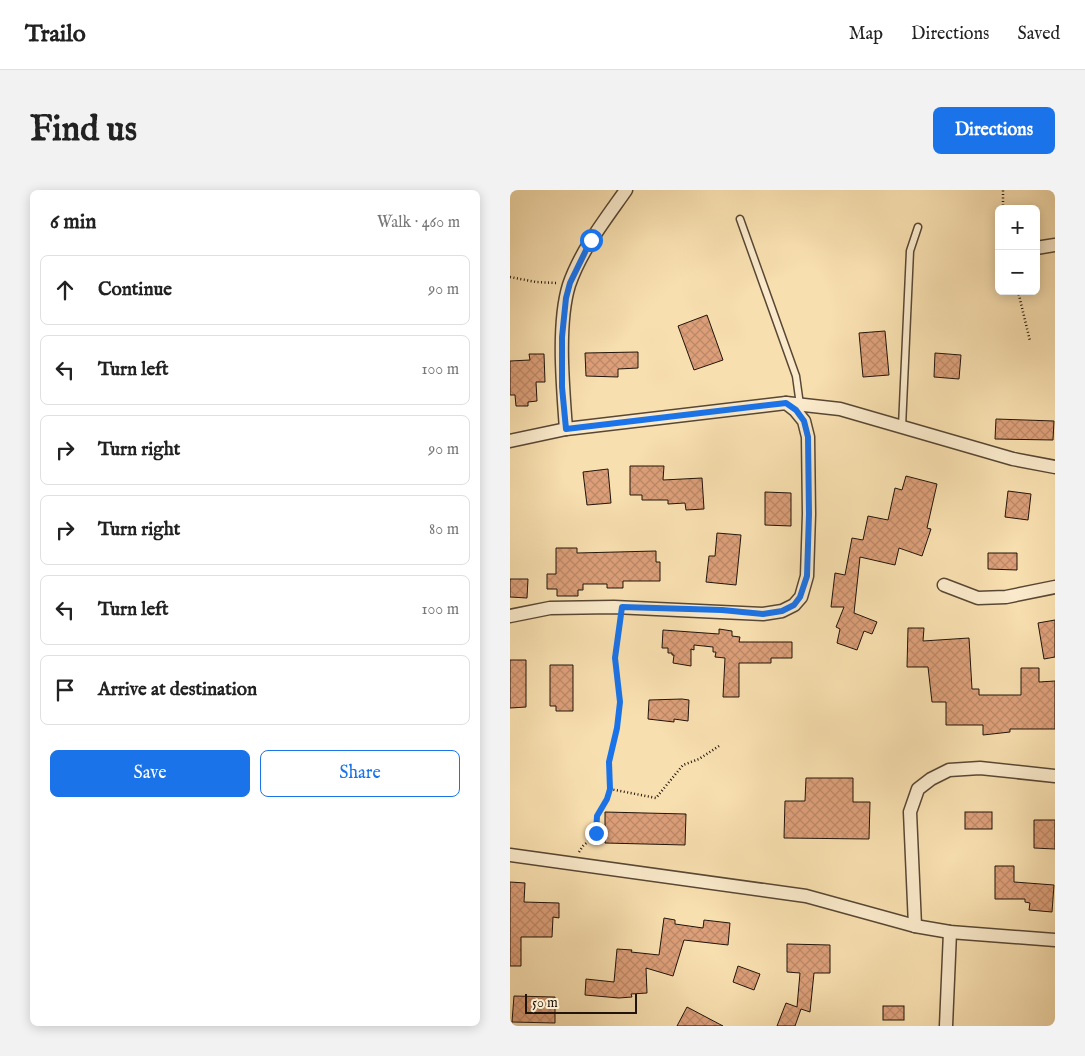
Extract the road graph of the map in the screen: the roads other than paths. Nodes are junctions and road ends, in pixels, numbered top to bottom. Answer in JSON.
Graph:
{"nodes":[{"id":1,"x":626,"y":190,"type":"edge"},
{"id":2,"x":740,"y":218,"type":"dead end"},
{"id":3,"x":918,"y":228,"type":"dead end"},
{"id":4,"x":1055,"y":245,"type":"edge"},
{"id":5,"x":1040,"y":247,"type":"edge"},
{"id":6,"x":786,"y":403,"type":"junction"},
{"id":7,"x":800,"y":405,"type":"junction"},
{"id":8,"x":902,"y":427,"type":"junction"},
{"id":9,"x":566,"y":429,"type":"junction"},
{"id":10,"x":510,"y":441,"type":"edge"},
{"id":11,"x":1055,"y":467,"type":"edge"},
{"id":12,"x":944,"y":585,"type":"dead end"},
{"id":13,"x":1055,"y":588,"type":"edge"},
{"id":14,"x":510,"y":616,"type":"edge"},
{"id":15,"x":1055,"y":776,"type":"edge"},
{"id":16,"x":510,"y":855,"type":"edge"},
{"id":17,"x":915,"y":926,"type":"junction"},
{"id":18,"x":950,"y":932,"type":"junction"},
{"id":19,"x":1055,"y":940,"type":"edge"},
{"id":20,"x":946,"y":1026,"type":"edge"}],
"edges":[{"from":1,"to":9,"type":"street"},
{"from":2,"to":7,"type":"lane"},
{"from":3,"to":8,"type":"lane"},
{"from":4,"to":5,"type":"street"},
{"from":6,"to":7,"type":"street"},
{"from":6,"to":9,"type":"street"},
{"from":6,"to":14,"type":"street"},
{"from":7,"to":8,"type":"street"},
{"from":8,"to":11,"type":"street"},
{"from":9,"to":10,"type":"street"},
{"from":12,"to":13,"type":"street"},
{"from":15,"to":17,"type":"street"},
{"from":16,"to":17,"type":"street"},
{"from":17,"to":18,"type":"street"},
{"from":18,"to":19,"type":"street"},
{"from":18,"to":20,"type":"street"}]}
